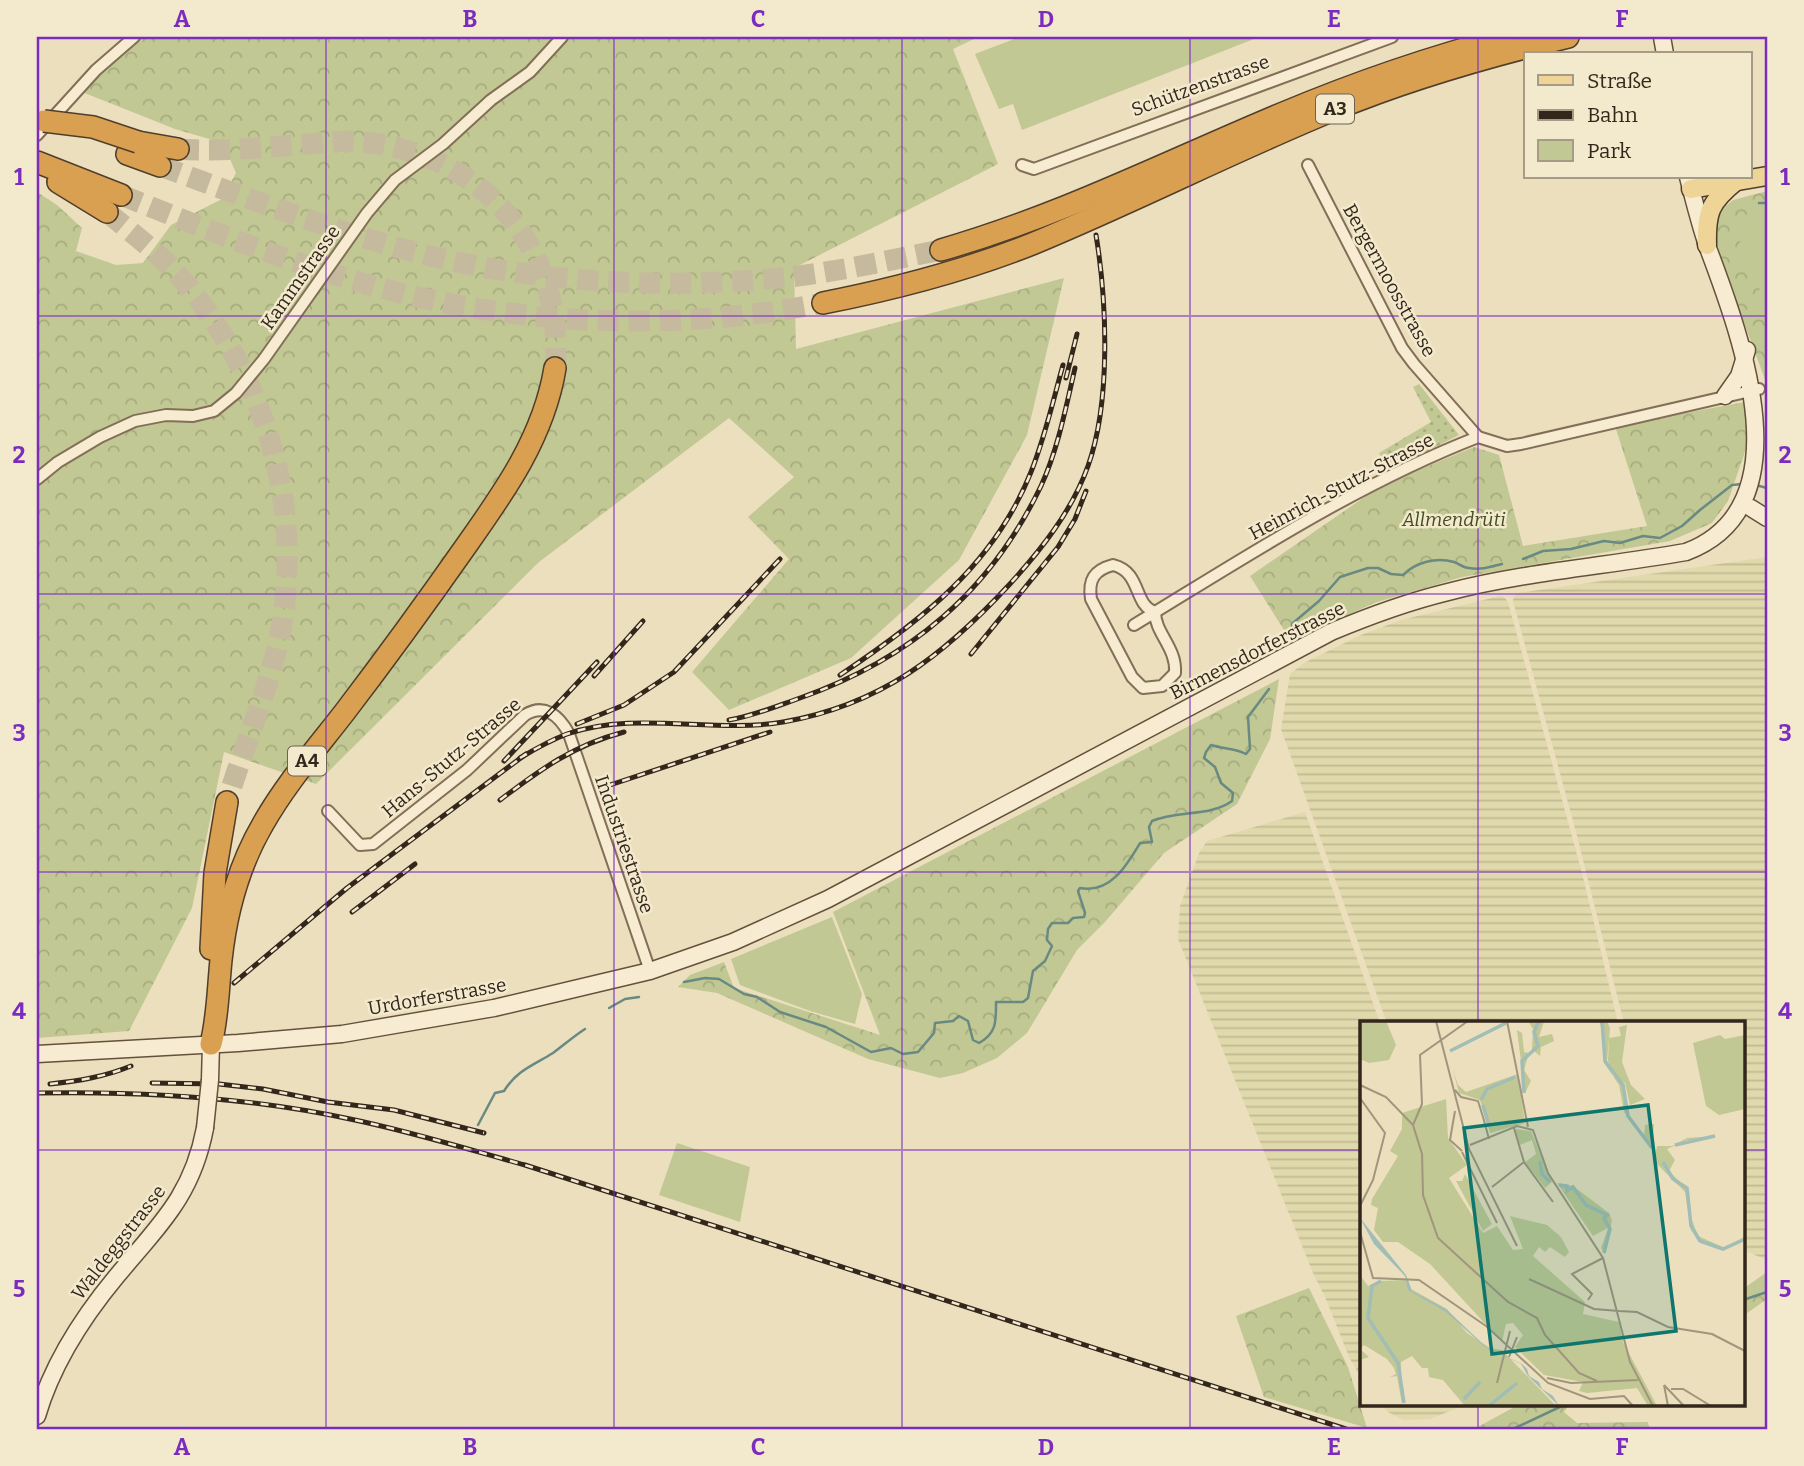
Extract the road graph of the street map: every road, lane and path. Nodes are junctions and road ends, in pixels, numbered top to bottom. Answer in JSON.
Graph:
{"nodes":[{"id":1,"x":134,"y":37,"type":"edge"},
{"id":2,"x":562,"y":37,"type":"edge"},
{"id":3,"x":1392,"y":37,"type":"edge"},
{"id":4,"x":1507,"y":37,"type":"edge"},
{"id":5,"x":1568,"y":37,"type":"edge"},
{"id":6,"x":39,"y":125,"type":"edge"},
{"id":7,"x":132,"y":148,"type":"junction"},
{"id":8,"x":178,"y":149,"type":"tunnel mouth"},
{"id":9,"x":37,"y":162,"type":"edge"},
{"id":10,"x":1022,"y":165,"type":"dead end"},
{"id":11,"x":1308,"y":165,"type":"dead end"},
{"id":12,"x":160,"y":166,"type":"tunnel mouth"},
{"id":13,"x":37,"y":171,"type":"edge"},
{"id":14,"x":1767,"y":176,"type":"edge"},
{"id":15,"x":1736,"y":181,"type":"junction"},
{"id":16,"x":1689,"y":183,"type":"edge"},
{"id":17,"x":86,"y":189,"type":"junction"},
{"id":18,"x":121,"y":195,"type":"tunnel mouth"},
{"id":19,"x":107,"y":212,"type":"tunnel mouth"},
{"id":20,"x":1707,"y":245,"type":"junction"},
{"id":21,"x":941,"y":250,"type":"tunnel mouth"},
{"id":22,"x":823,"y":303,"type":"tunnel mouth"},
{"id":23,"x":1747,"y":350,"type":"junction"},
{"id":24,"x":555,"y":368,"type":"tunnel mouth"},
{"id":25,"x":1759,"y":389,"type":"junction"},
{"id":26,"x":1725,"y":396,"type":"junction"},
{"id":27,"x":1478,"y":437,"type":"junction"},
{"id":28,"x":37,"y":479,"type":"edge"},
{"id":29,"x":1754,"y":503,"type":"junction"},
{"id":30,"x":1767,"y":517,"type":"edge"},
{"id":31,"x":1155,"y":612,"type":"junction"},
{"id":32,"x":1134,"y":625,"type":"dead end"},
{"id":33,"x":566,"y":729,"type":"joint"},
{"id":34,"x":228,"y":802,"type":"tunnel mouth"},
{"id":35,"x":328,"y":811,"type":"dead end"},
{"id":36,"x":828,"y":899,"type":"joint"},
{"id":37,"x":650,"y":971,"type":"junction"},
{"id":38,"x":211,"y":1044,"type":"junction"},
{"id":39,"x":37,"y":1054,"type":"edge"},
{"id":40,"x":37,"y":1416,"type":"edge"}],
"edges":[{"from":1,"to":6,"type":"street"},
{"from":2,"to":28,"type":"street","name":"Kammstrasse"},
{"from":3,"to":10,"type":"street","name":"Schützenstrasse"},
{"from":4,"to":21,"type":"highway","number":"A3"},
{"from":5,"to":22,"type":"highway","number":"A3"},
{"from":6,"to":7,"type":"highway","bridge":true},
{"from":7,"to":8,"type":"highway"},
{"from":7,"to":12,"type":"highway"},
{"from":9,"to":17,"type":"highway"},
{"from":11,"to":27,"type":"street","name":"Bergermoosstrasse"},
{"from":13,"to":17,"type":"highway"},
{"from":14,"to":15,"type":"main road"},
{"from":15,"to":16,"type":"main road"},
{"from":15,"to":20,"type":"main road"},
{"from":16,"to":20,"type":"main road"},
{"from":17,"to":18,"type":"highway"},
{"from":17,"to":19,"type":"highway"},
{"from":20,"to":23,"type":"main road"},
{"from":23,"to":25,"type":"main road"},
{"from":23,"to":26,"type":"main road"},
{"from":24,"to":38,"type":"highway","number":"A4"},
{"from":25,"to":26,"type":"street"},
{"from":25,"to":29,"type":"main road"},
{"from":26,"to":27,"type":"street"},
{"from":27,"to":31,"type":"street","name":"Heinrich-Stutz-Strasse"},
{"from":29,"to":30,"type":"main road"},
{"from":29,"to":36,"type":"main road","name":"Birmensdorferstrasse"},
{"from":31,"to":31,"type":"street"},
{"from":31,"to":32,"type":"street","name":"Heinrich-Stutz-Strasse"},
{"from":33,"to":35,"type":"street","name":"Hans-Stutz-Strasse"},
{"from":33,"to":37,"type":"street","name":"Industriestrasse"},
{"from":34,"to":38,"type":"highway"},
{"from":36,"to":37,"type":"main road","name":"Urdorferstrasse"},
{"from":37,"to":38,"type":"main road","name":"Urdorferstrasse"},
{"from":38,"to":39,"type":"main road","name":"Urdorferstrasse"},
{"from":38,"to":40,"type":"main road","name":"Waldeggstrasse","bridge":true}]}
